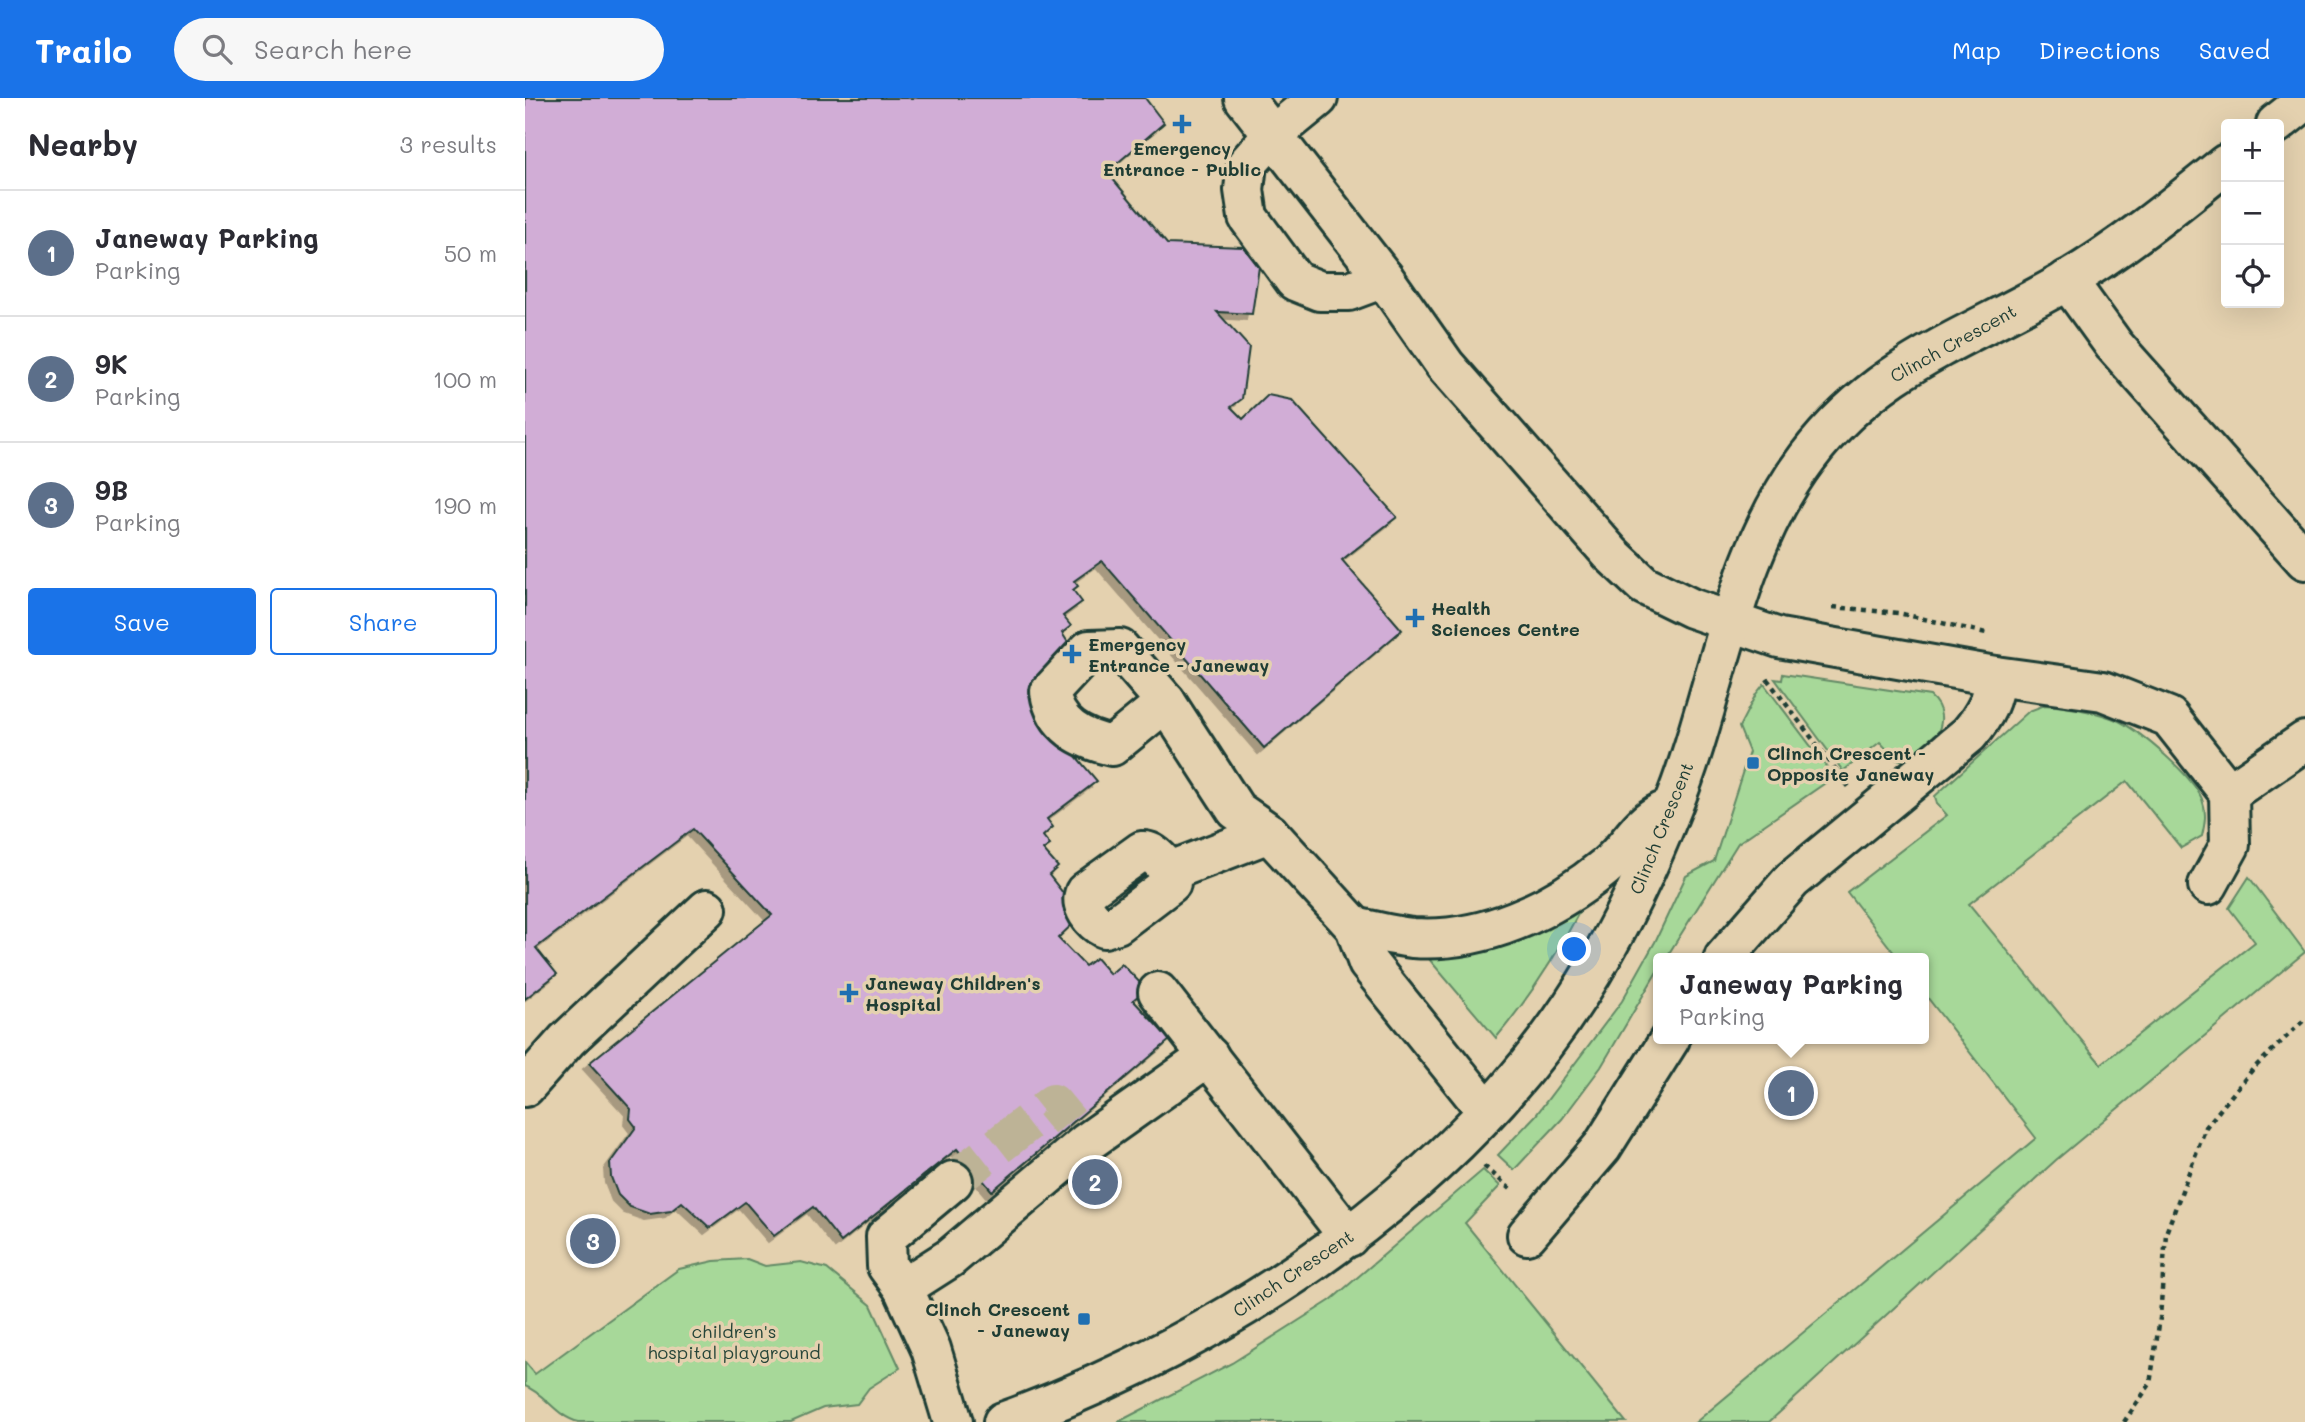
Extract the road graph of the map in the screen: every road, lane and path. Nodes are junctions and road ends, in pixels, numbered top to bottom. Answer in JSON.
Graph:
{"nodes":[{"id":1,"x":1244,"y":98,"type":"edge"},
{"id":2,"x":1318,"y":98,"type":"edge"},
{"id":3,"x":2305,"y":101,"type":"edge"},
{"id":4,"x":2282,"y":119,"type":"edge"},
{"id":5,"x":1274,"y":134,"type":"junction"},
{"id":6,"x":2221,"y":168,"type":"edge"},
{"id":7,"x":1384,"y":278,"type":"junction"},
{"id":8,"x":2067,"y":281,"type":"junction"},
{"id":9,"x":2305,"y":560,"type":"edge"},
{"id":10,"x":1831,"y":607,"type":"dead end"},
{"id":11,"x":1732,"y":623,"type":"junction"},
{"id":12,"x":1990,"y":635,"type":"dead end"},
{"id":13,"x":1995,"y":676,"type":"junction"},
{"id":14,"x":1767,"y":679,"type":"dead end"},
{"id":15,"x":1166,"y":702,"type":"dead end"},
{"id":16,"x":2305,"y":741,"type":"edge"},
{"id":17,"x":2229,"y":793,"type":"junction"},
{"id":18,"x":1673,"y":806,"type":"junction"},
{"id":19,"x":1871,"y":816,"type":"junction"},
{"id":20,"x":1269,"y":834,"type":"junction"},
{"id":21,"x":1168,"y":872,"type":"dead end"},
{"id":22,"x":2208,"y":885,"type":"dead end"},
{"id":23,"x":707,"y":909,"type":"dead end"},
{"id":24,"x":1355,"y":927,"type":"junction"},
{"id":25,"x":1728,"y":953,"type":"edge"},
{"id":26,"x":1159,"y":992,"type":"dead end"},
{"id":27,"x":2305,"y":1019,"type":"edge"},
{"id":28,"x":1667,"y":1044,"type":"edge"},
{"id":29,"x":1209,"y":1056,"type":"junction"},
{"id":30,"x":525,"y":1087,"type":"edge"},
{"id":31,"x":1486,"y":1110,"type":"junction"},
{"id":32,"x":1483,"y":1165,"type":"dead end"},
{"id":33,"x":953,"y":1181,"type":"tunnel mouth"},
{"id":34,"x":1513,"y":1191,"type":"dead end"},
{"id":35,"x":1527,"y":1235,"type":"dead end"},
{"id":36,"x":1349,"y":1237,"type":"junction"},
{"id":37,"x":903,"y":1288,"type":"junction"},
{"id":38,"x":953,"y":1422,"type":"edge"},
{"id":39,"x":1003,"y":1422,"type":"edge"},
{"id":40,"x":2124,"y":1422,"type":"edge"}],
"edges":[{"from":1,"to":5,"type":"lane"},
{"from":2,"to":5,"type":"lane"},
{"from":3,"to":4,"type":"lane"},
{"from":5,"to":7,"type":"lane"},
{"from":5,"to":7,"type":"lane"},
{"from":6,"to":8,"type":"lane","name":"Clinch Crescent"},
{"from":7,"to":11,"type":"lane"},
{"from":8,"to":9,"type":"lane"},
{"from":8,"to":11,"type":"lane","name":"Clinch Crescent"},
{"from":10,"to":12,"type":"path"},
{"from":11,"to":13,"type":"lane"},
{"from":11,"to":18,"type":"lane","name":"Clinch Crescent"},
{"from":13,"to":17,"type":"lane"},
{"from":13,"to":19,"type":"lane"},
{"from":14,"to":19,"type":"path"},
{"from":15,"to":20,"type":"lane"},
{"from":16,"to":17,"type":"lane"},
{"from":17,"to":22,"type":"lane"},
{"from":18,"to":24,"type":"lane"},
{"from":18,"to":31,"type":"lane","name":"Clinch Crescent"},
{"from":19,"to":25,"type":"lane"},
{"from":20,"to":21,"type":"lane"},
{"from":20,"to":24,"type":"lane"},
{"from":23,"to":30,"type":"lane"},
{"from":24,"to":31,"type":"lane"},
{"from":26,"to":29,"type":"lane"},
{"from":27,"to":40,"type":"path"},
{"from":28,"to":35,"type":"lane"},
{"from":29,"to":36,"type":"lane"},
{"from":29,"to":37,"type":"lane"},
{"from":31,"to":36,"type":"lane","name":"Clinch Crescent"},
{"from":32,"to":34,"type":"path"},
{"from":33,"to":37,"type":"lane"},
{"from":36,"to":39,"type":"lane","name":"Clinch Crescent"},
{"from":37,"to":38,"type":"lane"}]}
